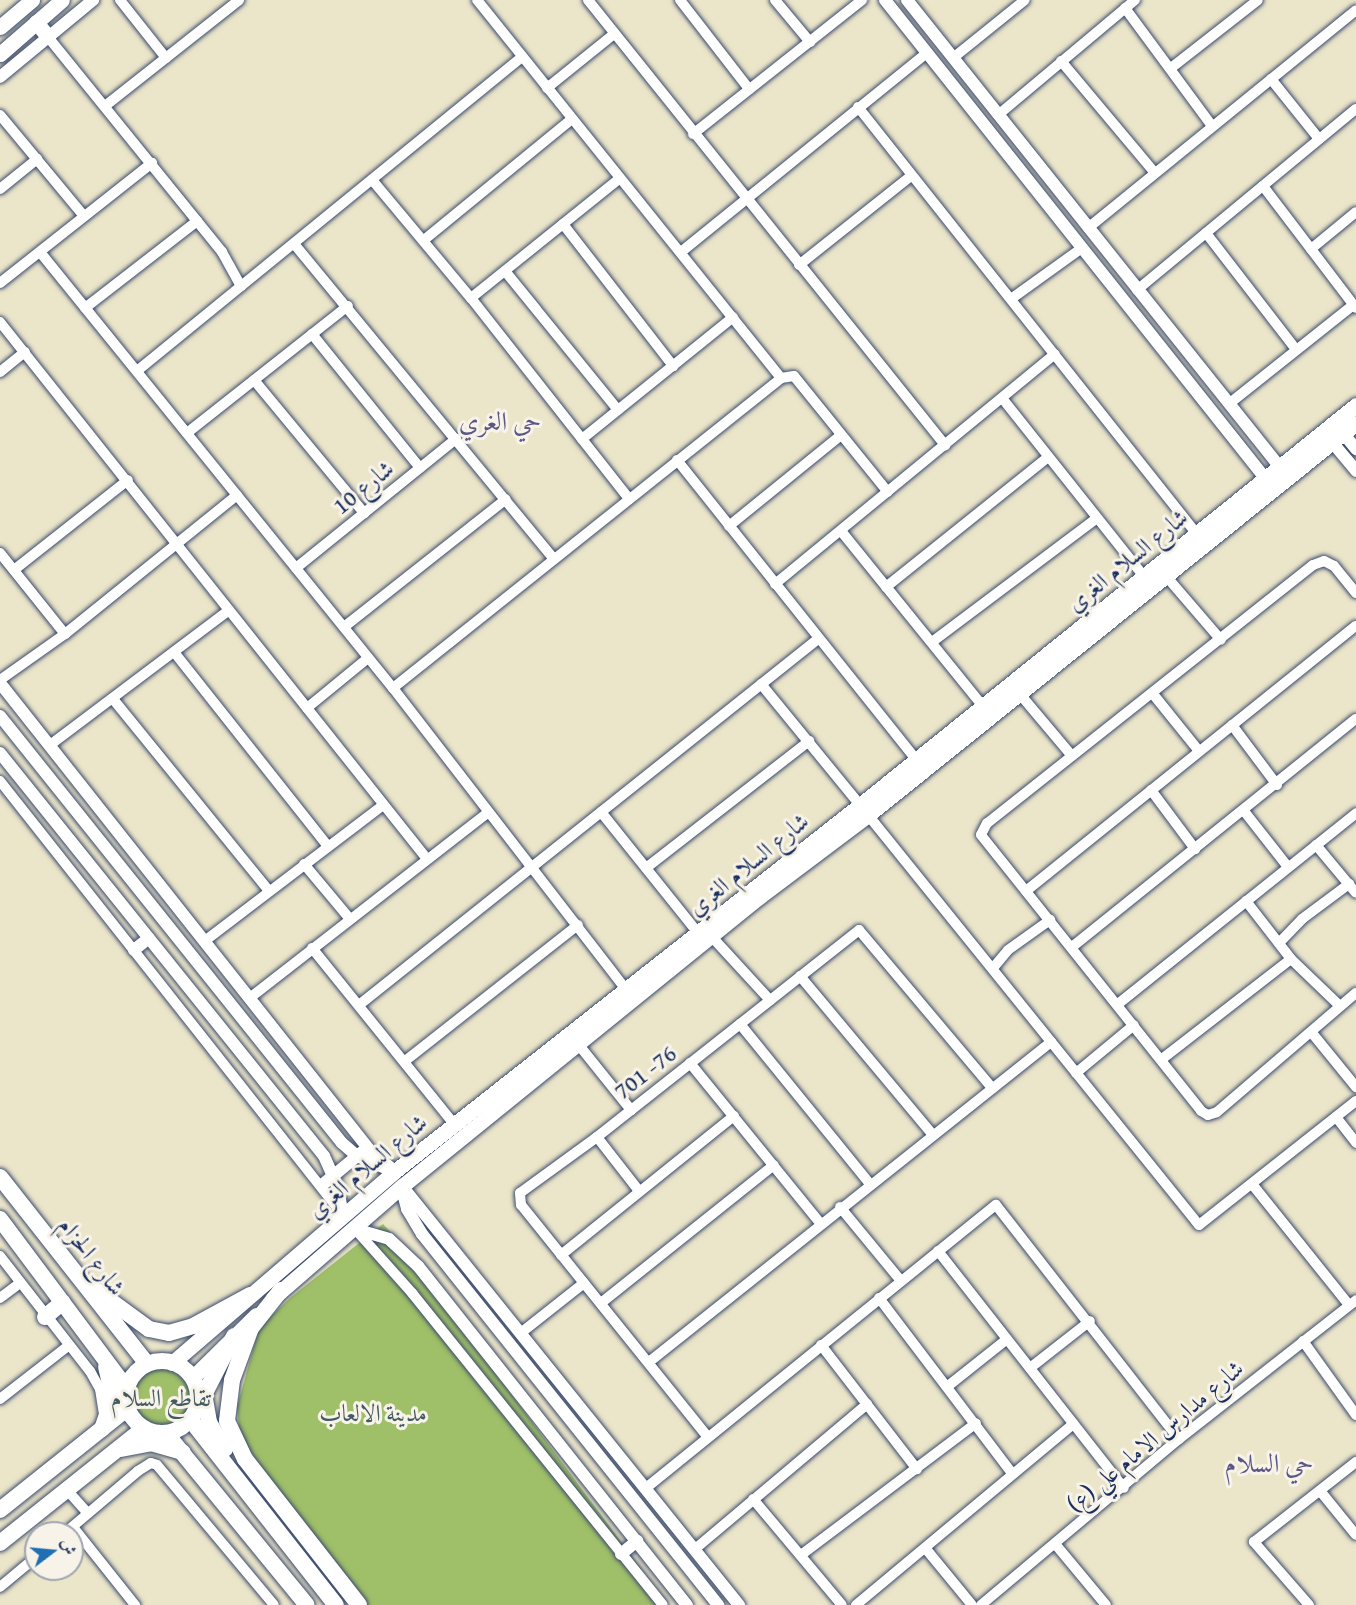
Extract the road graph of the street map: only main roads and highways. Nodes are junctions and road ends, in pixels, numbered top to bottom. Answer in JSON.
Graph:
{"nodes":[{"id":1,"x":32,"y":0,"type":"edge"},
{"id":2,"x":62,"y":0,"type":"edge"},
{"id":3,"x":36,"y":22,"type":"junction"},
{"id":4,"x":0,"y":27,"type":"edge"},
{"id":5,"x":48,"y":37,"type":"road end"},
{"id":6,"x":0,"y":54,"type":"edge"},
{"id":7,"x":1356,"y":405,"type":"edge"},
{"id":8,"x":1356,"y":423,"type":"edge"},
{"id":9,"x":1072,"y":641,"type":"junction"},
{"id":10,"x":864,"y":810,"type":"junction"},
{"id":11,"x":705,"y":935,"type":"junction"},
{"id":12,"x":552,"y":1056,"type":"junction"},
{"id":13,"x":0,"y":1178,"type":"edge"},
{"id":14,"x":0,"y":1219,"type":"edge"},
{"id":15,"x":77,"y":1276,"type":"junction"},
{"id":16,"x":281,"y":1290,"type":"junction"},
{"id":17,"x":250,"y":1295,"type":"junction"},
{"id":18,"x":63,"y":1302,"type":"junction"},
{"id":19,"x":45,"y":1317,"type":"road end"},
{"id":20,"x":234,"y":1336,"type":"junction"},
{"id":21,"x":99,"y":1350,"type":"junction"},
{"id":22,"x":172,"y":1363,"type":"junction"},
{"id":23,"x":147,"y":1364,"type":"junction"},
{"id":24,"x":192,"y":1378,"type":"junction"},
{"id":25,"x":127,"y":1389,"type":"junction"},
{"id":26,"x":128,"y":1408,"type":"junction"},
{"id":27,"x":190,"y":1419,"type":"junction"},
{"id":28,"x":103,"y":1426,"type":"junction"},
{"id":29,"x":144,"y":1428,"type":"junction"},
{"id":30,"x":166,"y":1433,"type":"junction"},
{"id":31,"x":117,"y":1450,"type":"junction"},
{"id":32,"x":183,"y":1452,"type":"junction"},
{"id":33,"x":256,"y":1505,"type":"junction"},
{"id":34,"x":0,"y":1510,"type":"edge"},
{"id":35,"x":0,"y":1543,"type":"edge"},
{"id":36,"x":307,"y":1605,"type":"edge"},
{"id":37,"x":336,"y":1605,"type":"edge"},
{"id":38,"x":359,"y":1605,"type":"edge"}],
"edges":[{"from":1,"to":4,"type":"main road"},
{"from":2,"to":3,"type":"main road"},
{"from":3,"to":5,"type":"main road"},
{"from":3,"to":6,"type":"main road"},
{"from":7,"to":9,"type":"main road","name":"شارع السلام الغري"},
{"from":8,"to":9,"type":"main road","name":"شارع السلام الغري"},
{"from":9,"to":10,"type":"main road","name":"شارع السلام الغري"},
{"from":9,"to":10,"type":"main road","name":"شارع السلام الغري"},
{"from":10,"to":11,"type":"main road","name":"شارع السلام الغري"},
{"from":11,"to":12,"type":"main road","name":"شارع السلام الغري"},
{"from":11,"to":12,"type":"main road","name":"شارع السلام الغري"},
{"from":12,"to":16,"type":"main road","name":"شارع السلام الغري"},
{"from":12,"to":17,"type":"main road","name":"شارع السلام الغري"},
{"from":13,"to":15,"type":"main road","name":"شارع الحزام"},
{"from":14,"to":18,"type":"main road"},
{"from":15,"to":17,"type":"main road"},
{"from":15,"to":23,"type":"main road","name":"شارع الحزام"},
{"from":16,"to":20,"type":"main road","name":"شارع السلام الغري"},
{"from":16,"to":38,"type":"main road"},
{"from":17,"to":22,"type":"main road","name":"شارع السلام الغري"},
{"from":18,"to":19,"type":"main road"},
{"from":18,"to":21,"type":"main road"},
{"from":20,"to":24,"type":"main road","name":"شارع السلام الغري"},
{"from":20,"to":33,"type":"main road"},
{"from":21,"to":25,"type":"main road"},
{"from":21,"to":28,"type":"main road"},
{"from":22,"to":23,"type":"main road"},
{"from":22,"to":24,"type":"main road"},
{"from":23,"to":25,"type":"main road"},
{"from":24,"to":27,"type":"main road"},
{"from":25,"to":26,"type":"main road"},
{"from":26,"to":28,"type":"main road"},
{"from":26,"to":29,"type":"main road"},
{"from":27,"to":30,"type":"main road"},
{"from":27,"to":33,"type":"main road"},
{"from":28,"to":34,"type":"main road"},
{"from":29,"to":30,"type":"main road"},
{"from":29,"to":31,"type":"main road"},
{"from":30,"to":32,"type":"main road"},
{"from":31,"to":32,"type":"main road"},
{"from":31,"to":35,"type":"main road"},
{"from":32,"to":36,"type":"main road"},
{"from":33,"to":37,"type":"main road"}]}
